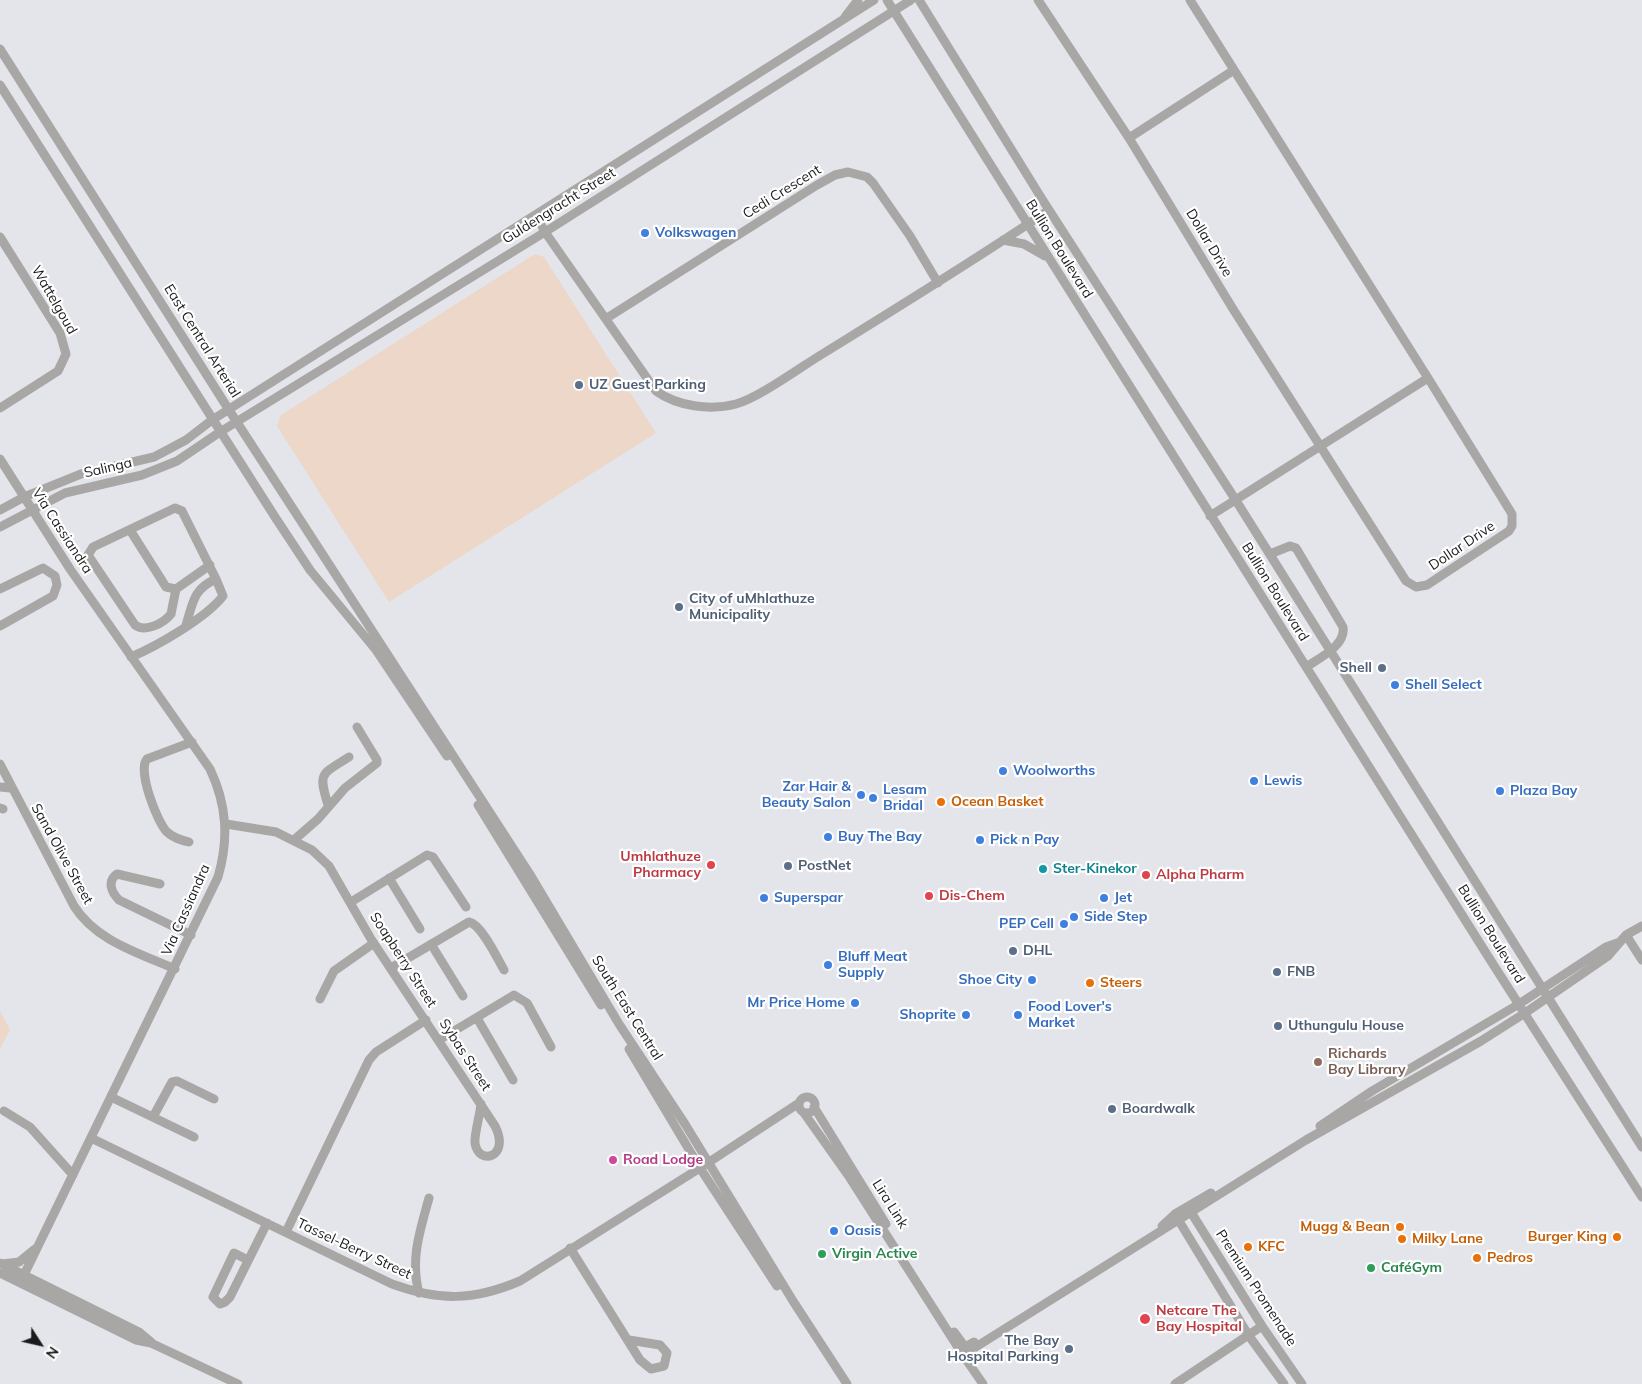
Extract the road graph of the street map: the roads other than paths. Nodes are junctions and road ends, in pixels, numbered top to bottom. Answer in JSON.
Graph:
{"nodes":[{"id":1,"x":858,"y":0,"type":"edge"},
{"id":2,"x":874,"y":0,"type":"edge"},
{"id":3,"x":887,"y":0,"type":"edge"},
{"id":4,"x":911,"y":0,"type":"edge"},
{"id":5,"x":919,"y":0,"type":"edge"},
{"id":6,"x":1038,"y":0,"type":"edge"},
{"id":7,"x":1190,"y":0,"type":"edge"},
{"id":8,"x":894,"y":10,"type":"junction"},
{"id":9,"x":836,"y":26,"type":"junction"},
{"id":10,"x":0,"y":49,"type":"edge"},
{"id":11,"x":1234,"y":70,"type":"junction"},
{"id":12,"x":0,"y":85,"type":"edge"},
{"id":13,"x":1130,"y":138,"type":"junction"},
{"id":14,"x":1049,"y":210,"type":"junction"},
{"id":15,"x":536,"y":215,"type":"junction"},
{"id":16,"x":1028,"y":224,"type":"junction"},
{"id":17,"x":545,"y":232,"type":"junction"},
{"id":18,"x":0,"y":237,"type":"edge"},
{"id":19,"x":1003,"y":240,"type":"junction"},
{"id":20,"x":1049,"y":259,"type":"junction"},
{"id":21,"x":938,"y":283,"type":"junction"},
{"id":22,"x":607,"y":318,"type":"junction"},
{"id":23,"x":1428,"y":378,"type":"junction"},
{"id":24,"x":0,"y":408,"type":"edge"},
{"id":25,"x":229,"y":410,"type":"junction"},
{"id":26,"x":212,"y":420,"type":"junction"},
{"id":27,"x":236,"y":422,"type":"junction"},
{"id":28,"x":220,"y":432,"type":"junction"},
{"id":29,"x":1320,"y":445,"type":"junction"},
{"id":30,"x":0,"y":459,"type":"edge"},
{"id":31,"x":24,"y":496,"type":"junction"},
{"id":32,"x":1235,"y":499,"type":"junction"},
{"id":33,"x":32,"y":509,"type":"junction"},
{"id":34,"x":0,"y":510,"type":"edge"},
{"id":35,"x":1210,"y":516,"type":"junction"},
{"id":36,"x":0,"y":527,"type":"edge"},
{"id":37,"x":130,"y":530,"type":"junction"},
{"id":38,"x":1270,"y":554,"type":"junction"},
{"id":39,"x":210,"y":565,"type":"junction"},
{"id":40,"x":70,"y":569,"type":"junction"},
{"id":41,"x":55,"y":576,"type":"junction"},
{"id":42,"x":216,"y":579,"type":"junction"},
{"id":43,"x":0,"y":589,"type":"edge"},
{"id":44,"x":176,"y":589,"type":"junction"},
{"id":45,"x":186,"y":625,"type":"junction"},
{"id":46,"x":0,"y":626,"type":"edge"},
{"id":47,"x":380,"y":649,"type":"junction"},
{"id":48,"x":1330,"y":651,"type":"junction"},
{"id":49,"x":131,"y":657,"type":"junction"},
{"id":50,"x":1306,"y":667,"type":"junction"},
{"id":51,"x":357,"y":727,"type":"dead end"},
{"id":52,"x":192,"y":742,"type":"junction"},
{"id":53,"x":349,"y":757,"type":"dead end"},
{"id":54,"x":0,"y":764,"type":"edge"},
{"id":55,"x":0,"y":788,"type":"edge"},
{"id":56,"x":10,"y":788,"type":"junction"},
{"id":57,"x":328,"y":805,"type":"junction"},
{"id":58,"x":226,"y":824,"type":"junction"},
{"id":59,"x":294,"y":840,"type":"junction"},
{"id":60,"x":188,"y":842,"type":"dead end"},
{"id":61,"x":390,"y":878,"type":"junction"},
{"id":62,"x":160,"y":884,"type":"dead end"},
{"id":63,"x":351,"y":902,"type":"junction"},
{"id":64,"x":466,"y":907,"type":"dead end"},
{"id":65,"x":1642,"y":926,"type":"edge"},
{"id":66,"x":420,"y":929,"type":"dead end"},
{"id":67,"x":191,"y":935,"type":"junction"},
{"id":68,"x":1623,"y":938,"type":"junction"},
{"id":69,"x":374,"y":943,"type":"junction"},
{"id":70,"x":431,"y":944,"type":"junction"},
{"id":71,"x":1642,"y":960,"type":"edge"},
{"id":72,"x":391,"y":968,"type":"junction"},
{"id":73,"x":174,"y":969,"type":"junction"},
{"id":74,"x":504,"y":970,"type":"dead end"},
{"id":75,"x":1542,"y":989,"type":"junction"},
{"id":76,"x":463,"y":996,"type":"dead end"},
{"id":77,"x":320,"y":999,"type":"dead end"},
{"id":78,"x":1548,"y":999,"type":"junction"},
{"id":79,"x":1519,"y":1004,"type":"junction"},
{"id":80,"x":1525,"y":1013,"type":"junction"},
{"id":81,"x":477,"y":1018,"type":"junction"},
{"id":82,"x":426,"y":1020,"type":"junction"},
{"id":83,"x":439,"y":1040,"type":"junction"},
{"id":84,"x":551,"y":1047,"type":"dead end"},
{"id":85,"x":513,"y":1080,"type":"dead end"},
{"id":86,"x":111,"y":1097,"type":"junction"},
{"id":87,"x":214,"y":1098,"type":"dead end"},
{"id":88,"x":799,"y":1103,"type":"junction"},
{"id":89,"x":481,"y":1104,"type":"junction"},
{"id":90,"x":814,"y":1107,"type":"junction"},
{"id":91,"x":4,"y":1111,"type":"dead end"},
{"id":92,"x":803,"y":1112,"type":"junction"},
{"id":93,"x":153,"y":1117,"type":"junction"},
{"id":94,"x":779,"y":1117,"type":"junction"},
{"id":95,"x":194,"y":1137,"type":"dead end"},
{"id":96,"x":92,"y":1138,"type":"junction"},
{"id":97,"x":1642,"y":1147,"type":"edge"},
{"id":98,"x":709,"y":1162,"type":"junction"},
{"id":99,"x":700,"y":1168,"type":"junction"},
{"id":100,"x":73,"y":1175,"type":"junction"},
{"id":101,"x":1642,"y":1197,"type":"edge"},
{"id":102,"x":429,"y":1198,"type":"dead end"},
{"id":103,"x":1189,"y":1209,"type":"junction"},
{"id":104,"x":1177,"y":1217,"type":"junction"},
{"id":105,"x":267,"y":1223,"type":"junction"},
{"id":106,"x":286,"y":1232,"type":"junction"},
{"id":107,"x":39,"y":1245,"type":"junction"},
{"id":108,"x":570,"y":1248,"type":"junction"},
{"id":109,"x":248,"y":1260,"type":"junction"},
{"id":110,"x":1,"y":1267,"type":"edge"},
{"id":111,"x":22,"y":1279,"type":"junction"},
{"id":112,"x":419,"y":1293,"type":"junction"},
{"id":113,"x":1262,"y":1326,"type":"junction"},
{"id":114,"x":1250,"y":1336,"type":"junction"},
{"id":115,"x":629,"y":1340,"type":"dead end"},
{"id":116,"x":964,"y":1351,"type":"junction"},
{"id":117,"x":238,"y":1384,"type":"edge"},
{"id":118,"x":840,"y":1384,"type":"edge"},
{"id":119,"x":847,"y":1384,"type":"edge"},
{"id":120,"x":983,"y":1384,"type":"edge"},
{"id":121,"x":1175,"y":1384,"type":"edge"},
{"id":122,"x":1284,"y":1384,"type":"edge"},
{"id":123,"x":1302,"y":1384,"type":"edge"}],
"edges":[{"from":1,"to":9,"type":"street"},
{"from":2,"to":9,"type":"street","name":"Guldengracht Street"},
{"from":3,"to":8,"type":"street","name":"Bullion Boulevard"},
{"from":4,"to":8,"type":"street","name":"Guldengracht Street"},
{"from":5,"to":14,"type":"street","name":"Bullion Boulevard"},
{"from":6,"to":13,"type":"street","name":"Dollar Drive"},
{"from":7,"to":11,"type":"street","name":"Dollar Drive"},
{"from":8,"to":16,"type":"street","name":"Bullion Boulevard"},
{"from":8,"to":17,"type":"street","name":"Guldengracht Street"},
{"from":9,"to":15,"type":"street","name":"Guldengracht Street"},
{"from":10,"to":25,"type":"street","name":"East Central Arterial"},
{"from":11,"to":13,"type":"street"},
{"from":11,"to":23,"type":"street","name":"Dollar Drive"},
{"from":12,"to":26,"type":"street"},
{"from":13,"to":29,"type":"street","name":"Dollar Drive"},
{"from":14,"to":16,"type":"street"},
{"from":14,"to":32,"type":"street","name":"Bullion Boulevard"},
{"from":15,"to":17,"type":"street"},
{"from":15,"to":25,"type":"street","name":"Guldengracht Street"},
{"from":16,"to":19,"type":"street"},
{"from":16,"to":20,"type":"street","name":"Bullion Boulevard"},
{"from":17,"to":22,"type":"street"},
{"from":17,"to":27,"type":"street","name":"Guldengracht Street"},
{"from":18,"to":24,"type":"street","name":"Wattelgoud"},
{"from":19,"to":20,"type":"street"},
{"from":19,"to":21,"type":"street"},
{"from":20,"to":35,"type":"street","name":"Bullion Boulevard"},
{"from":21,"to":22,"type":"street"},
{"from":21,"to":22,"type":"street","name":"Cedi Crescent"},
{"from":23,"to":29,"type":"street"},
{"from":23,"to":29,"type":"street","name":"Dollar Drive"},
{"from":25,"to":26,"type":"street","name":"Guldengracht Street"},
{"from":25,"to":27,"type":"street","name":"East Central Arterial"},
{"from":26,"to":28,"type":"street"},
{"from":26,"to":31,"type":"street","name":"Salinga"},
{"from":27,"to":28,"type":"street","name":"Guldengracht Street"},
{"from":27,"to":47,"type":"street","name":"East Central Arterial"},
{"from":28,"to":33,"type":"street","name":"Salinga"},
{"from":28,"to":47,"type":"street"},
{"from":29,"to":32,"type":"street"},
{"from":30,"to":31,"type":"street","name":"Via Cassiandra"},
{"from":31,"to":33,"type":"street","name":"Via Cassiandra"},
{"from":31,"to":34,"type":"street","name":"Salinga"},
{"from":32,"to":35,"type":"street"},
{"from":32,"to":38,"type":"street","name":"Bullion Boulevard"},
{"from":33,"to":36,"type":"street","name":"Salinga"},
{"from":33,"to":40,"type":"street","name":"Via Cassiandra"},
{"from":35,"to":50,"type":"street","name":"Bullion Boulevard"},
{"from":37,"to":39,"type":"street"},
{"from":37,"to":44,"type":"street"},
{"from":37,"to":44,"type":"street"},
{"from":38,"to":48,"type":"street","name":"Bullion Boulevard"},
{"from":38,"to":48,"type":"street"},
{"from":39,"to":42,"type":"street"},
{"from":39,"to":44,"type":"street"},
{"from":40,"to":41,"type":"street"},
{"from":40,"to":49,"type":"street","name":"Via Cassiandra"},
{"from":41,"to":43,"type":"street"},
{"from":41,"to":46,"type":"street"},
{"from":42,"to":45,"type":"street"},
{"from":42,"to":45,"type":"street"},
{"from":45,"to":49,"type":"street"},
{"from":47,"to":98,"type":"street","name":"South East Central"},
{"from":47,"to":99,"type":"street","name":"South East Central"},
{"from":48,"to":50,"type":"street"},
{"from":48,"to":75,"type":"street","name":"Bullion Boulevard"},
{"from":49,"to":52,"type":"street","name":"Via Cassiandra"},
{"from":50,"to":79,"type":"street","name":"Bullion Boulevard"},
{"from":51,"to":57,"type":"street"},
{"from":52,"to":58,"type":"street","name":"Via Cassiandra"},
{"from":52,"to":60,"type":"street"},
{"from":53,"to":57,"type":"street"},
{"from":54,"to":56,"type":"street","name":"Sand Olive Street"},
{"from":55,"to":56,"type":"street"},
{"from":56,"to":73,"type":"street","name":"Sand Olive Street"},
{"from":57,"to":59,"type":"street"},
{"from":58,"to":59,"type":"street","name":"Soapberry Street"},
{"from":58,"to":67,"type":"street","name":"Via Cassiandra"},
{"from":59,"to":63,"type":"street","name":"Soapberry Street"},
{"from":61,"to":63,"type":"street"},
{"from":61,"to":64,"type":"street"},
{"from":61,"to":66,"type":"street"},
{"from":62,"to":67,"type":"street"},
{"from":63,"to":69,"type":"street","name":"Soapberry Street"},
{"from":65,"to":68,"type":"street"},
{"from":67,"to":73,"type":"street","name":"Via Cassiandra"},
{"from":68,"to":71,"type":"street"},
{"from":68,"to":75,"type":"street"},
{"from":68,"to":78,"type":"street"},
{"from":69,"to":72,"type":"street","name":"Soapberry Street"},
{"from":69,"to":77,"type":"street"},
{"from":70,"to":72,"type":"street"},
{"from":70,"to":74,"type":"street"},
{"from":70,"to":76,"type":"street"},
{"from":72,"to":82,"type":"street","name":"Soapberry Street"},
{"from":73,"to":86,"type":"street","name":"Via Cassiandra"},
{"from":75,"to":78,"type":"street","name":"Bullion Boulevard"},
{"from":75,"to":79,"type":"street"},
{"from":78,"to":80,"type":"street"},
{"from":78,"to":97,"type":"street","name":"Bullion Boulevard"},
{"from":79,"to":80,"type":"street","name":"Bullion Boulevard"},
{"from":79,"to":103,"type":"street"},
{"from":80,"to":101,"type":"street","name":"Bullion Boulevard"},
{"from":80,"to":103,"type":"street"},
{"from":81,"to":83,"type":"street"},
{"from":81,"to":84,"type":"street"},
{"from":81,"to":85,"type":"street"},
{"from":82,"to":83,"type":"street","name":"Sybas Street"},
{"from":82,"to":106,"type":"street","name":"Soapberry Street"},
{"from":83,"to":89,"type":"street","name":"Sybas Street"},
{"from":86,"to":93,"type":"street"},
{"from":86,"to":96,"type":"street","name":"Via Cassiandra"},
{"from":87,"to":93,"type":"street"},
{"from":88,"to":90,"type":"street"},
{"from":88,"to":92,"type":"street"},
{"from":88,"to":94,"type":"street"},
{"from":89,"to":89,"type":"street","name":"Sybas Street"},
{"from":90,"to":92,"type":"street"},
{"from":90,"to":116,"type":"street","name":"Lira Link"},
{"from":91,"to":100,"type":"street"},
{"from":92,"to":94,"type":"street"},
{"from":92,"to":116,"type":"street","name":"Lira Link"},
{"from":93,"to":95,"type":"street"},
{"from":94,"to":98,"type":"street"},
{"from":96,"to":100,"type":"street","name":"Via Cassiandra"},
{"from":96,"to":105,"type":"street","name":"Tassel-Berry Street"},
{"from":98,"to":99,"type":"street","name":"Tassel-Berry Street"},
{"from":98,"to":119,"type":"street","name":"South East Central"},
{"from":99,"to":108,"type":"street","name":"Tassel-Berry Street"},
{"from":99,"to":118,"type":"street","name":"South East Central"},
{"from":100,"to":107,"type":"street","name":"Via Cassiandra"},
{"from":102,"to":112,"type":"street"},
{"from":103,"to":104,"type":"street"},
{"from":103,"to":113,"type":"street","name":"Premium Promenade"},
{"from":104,"to":114,"type":"street","name":"Premium Promenade"},
{"from":104,"to":116,"type":"street"},
{"from":104,"to":116,"type":"street"},
{"from":105,"to":106,"type":"street","name":"Tassel-Berry Street"},
{"from":105,"to":109,"type":"street"},
{"from":106,"to":112,"type":"street","name":"Tassel-Berry Street"},
{"from":107,"to":110,"type":"street"},
{"from":107,"to":111,"type":"street","name":"Via Cassiandra"},
{"from":108,"to":112,"type":"street","name":"Tassel-Berry Street"},
{"from":108,"to":115,"type":"street"},
{"from":109,"to":109,"type":"street"},
{"from":110,"to":111,"type":"street"},
{"from":111,"to":117,"type":"street"},
{"from":113,"to":114,"type":"street"},
{"from":113,"to":123,"type":"street","name":"Premium Promenade"},
{"from":114,"to":121,"type":"street"},
{"from":114,"to":122,"type":"street","name":"Premium Promenade"},
{"from":116,"to":120,"type":"street"}]}
